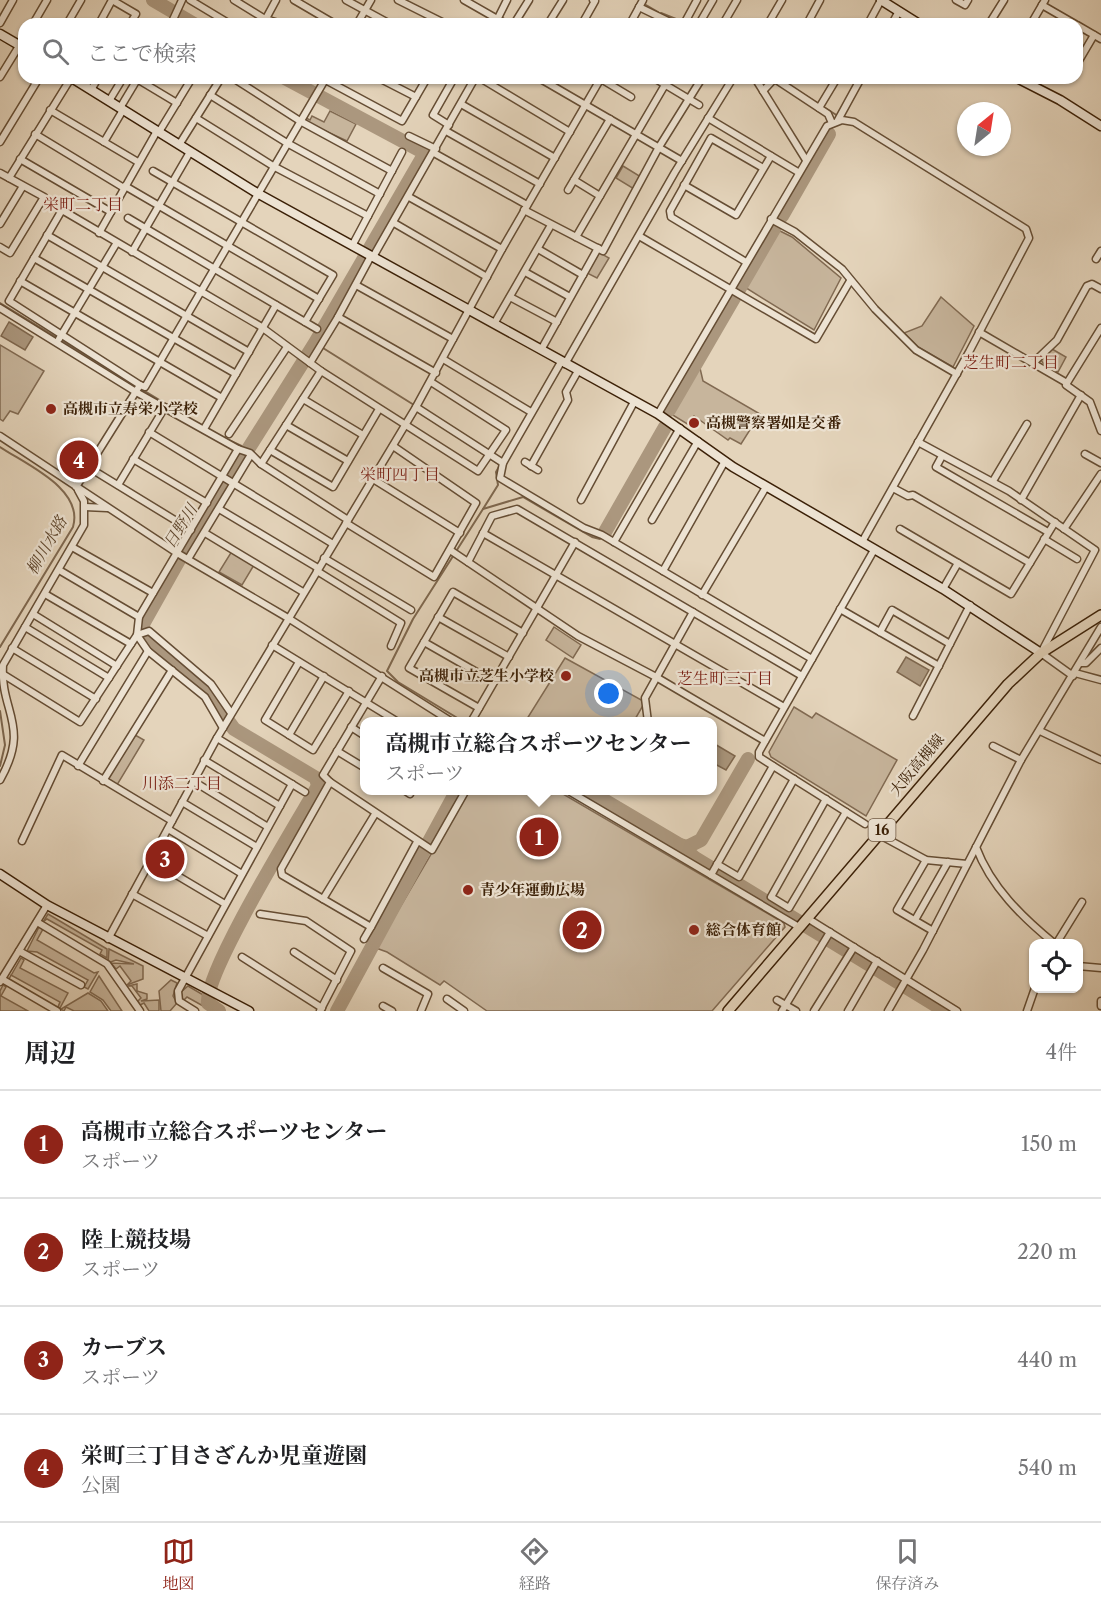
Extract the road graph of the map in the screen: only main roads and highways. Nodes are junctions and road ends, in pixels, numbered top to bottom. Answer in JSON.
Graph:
{"nodes":[{"id":1,"x":1101,"y":615,"type":"edge"},
{"id":2,"x":728,"y":1011,"type":"edge"}],
"edges":[{"from":1,"to":2,"type":"main road","name":"大阪高槻線","number":"16"}]}
